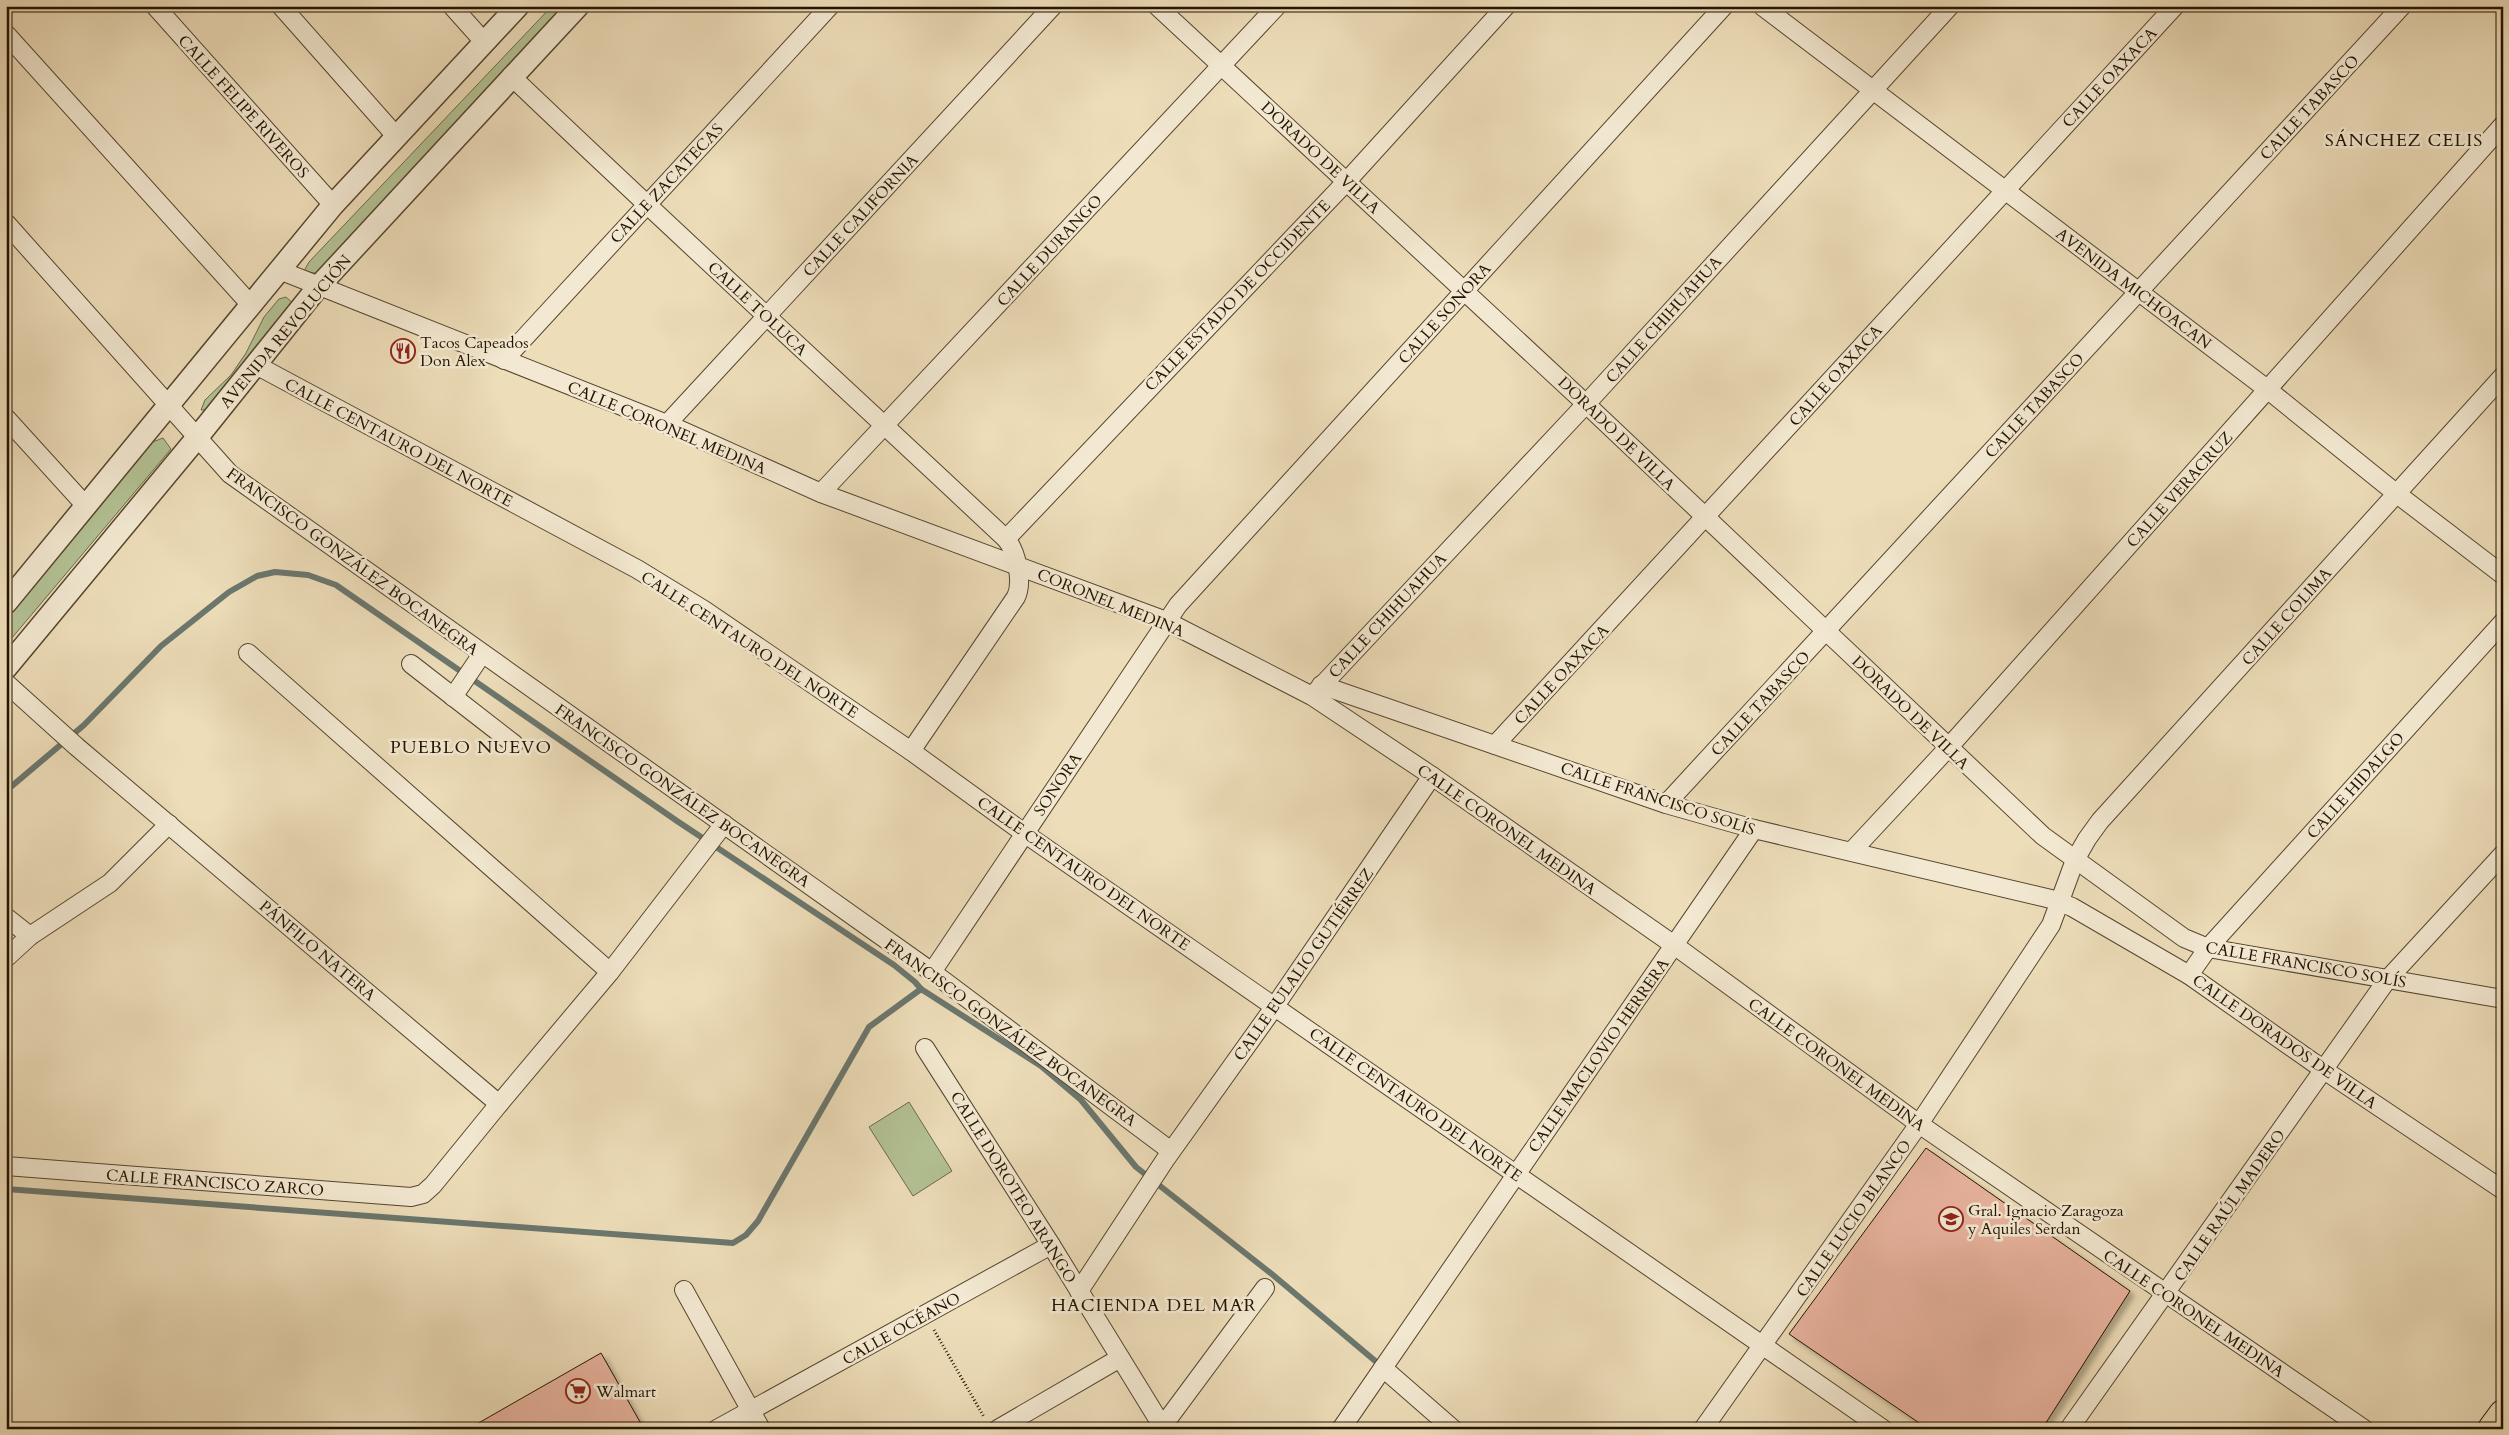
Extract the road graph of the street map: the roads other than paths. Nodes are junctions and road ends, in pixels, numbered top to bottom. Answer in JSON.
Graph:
{"nodes":[{"id":1,"x":155,"y":6,"type":"edge"},
{"id":2,"x":281,"y":6,"type":"edge"},
{"id":3,"x":452,"y":6,"type":"edge"},
{"id":4,"x":518,"y":6,"type":"edge"},
{"id":5,"x":578,"y":6,"type":"edge"},
{"id":6,"x":830,"y":6,"type":"edge"},
{"id":7,"x":1053,"y":6,"type":"edge"},
{"id":8,"x":1157,"y":6,"type":"edge"},
{"id":9,"x":1277,"y":6,"type":"edge"},
{"id":10,"x":1506,"y":6,"type":"edge"},
{"id":11,"x":1724,"y":6,"type":"edge"},
{"id":12,"x":1762,"y":6,"type":"edge"},
{"id":13,"x":1950,"y":6,"type":"edge"},
{"id":14,"x":2175,"y":6,"type":"edge"},
{"id":15,"x":2402,"y":6,"type":"edge"},
{"id":16,"x":6,"y":34,"type":"edge"},
{"id":17,"x":485,"y":43,"type":"junction"},
{"id":18,"x":1222,"y":66,"type":"junction"},
{"id":19,"x":512,"y":76,"type":"junction"},
{"id":20,"x":1872,"y":90,"type":"junction"},
{"id":21,"x":2503,"y":125,"type":"edge"},
{"id":22,"x":396,"y":136,"type":"junction"},
{"id":23,"x":1346,"y":181,"type":"junction"},
{"id":24,"x":2005,"y":190,"type":"junction"},
{"id":25,"x":645,"y":204,"type":"junction"},
{"id":26,"x":333,"y":205,"type":"junction"},
{"id":27,"x":6,"y":223,"type":"edge"},
{"id":28,"x":279,"y":270,"type":"junction"},
{"id":29,"x":318,"y":287,"type":"junction"},
{"id":30,"x":1465,"y":291,"type":"junction"},
{"id":31,"x":2137,"y":292,"type":"junction"},
{"id":32,"x":250,"y":304,"type":"junction"},
{"id":33,"x":768,"y":315,"type":"junction"},
{"id":34,"x":504,"y":360,"type":"junction"},
{"id":35,"x":256,"y":366,"type":"junction"},
{"id":36,"x":2503,"y":376,"type":"edge"},
{"id":37,"x":2268,"y":390,"type":"junction"},
{"id":38,"x":1586,"y":404,"type":"junction"},
{"id":39,"x":170,"y":405,"type":"junction"},
{"id":40,"x":6,"y":418,"type":"edge"},
{"id":41,"x":667,"y":424,"type":"junction"},
{"id":42,"x":885,"y":425,"type":"junction"},
{"id":43,"x":196,"y":440,"type":"junction"},
{"id":44,"x":821,"y":493,"type":"junction"},
{"id":45,"x":2397,"y":494,"type":"junction"},
{"id":46,"x":86,"y":506,"type":"junction"},
{"id":47,"x":1705,"y":518,"type":"junction"},
{"id":48,"x":1006,"y":539,"type":"junction"},
{"id":49,"x":1016,"y":565,"type":"junction"},
{"id":50,"x":2503,"y":575,"type":"edge"},
{"id":51,"x":6,"y":603,"type":"edge"},
{"id":52,"x":1166,"y":621,"type":"junction"},
{"id":53,"x":2503,"y":622,"type":"edge"},
{"id":54,"x":1826,"y":631,"type":"junction"},
{"id":55,"x":248,"y":653,"type":"dead end"},
{"id":56,"x":482,"y":654,"type":"junction"},
{"id":57,"x":411,"y":664,"type":"dead end"},
{"id":58,"x":6,"y":668,"type":"edge"},
{"id":59,"x":6,"y":683,"type":"edge"},
{"id":60,"x":1316,"y":691,"type":"junction"},
{"id":61,"x":453,"y":697,"type":"junction"},
{"id":62,"x":514,"y":744,"type":"dead end"},
{"id":63,"x":1495,"y":745,"type":"junction"},
{"id":64,"x":1948,"y":748,"type":"junction"},
{"id":65,"x":911,"y":751,"type":"junction"},
{"id":66,"x":1432,"y":776,"type":"junction"},
{"id":67,"x":1666,"y":804,"type":"junction"},
{"id":68,"x":169,"y":824,"type":"junction"},
{"id":69,"x":1754,"y":829,"type":"junction"},
{"id":70,"x":719,"y":831,"type":"junction"},
{"id":71,"x":1024,"y":833,"type":"junction"},
{"id":72,"x":1852,"y":850,"type":"junction"},
{"id":73,"x":2503,"y":854,"type":"edge"},
{"id":74,"x":2075,"y":860,"type":"junction"},
{"id":75,"x":2061,"y":902,"type":"junction"},
{"id":76,"x":6,"y":917,"type":"edge"},
{"id":77,"x":30,"y":936,"type":"junction"},
{"id":78,"x":1674,"y":945,"type":"junction"},
{"id":79,"x":2208,"y":948,"type":"junction"},
{"id":80,"x":6,"y":958,"type":"edge"},
{"id":81,"x":610,"y":972,"type":"junction"},
{"id":82,"x":932,"y":972,"type":"junction"},
{"id":83,"x":2189,"y":975,"type":"junction"},
{"id":84,"x":2387,"y":980,"type":"junction"},
{"id":85,"x":2503,"y":999,"type":"edge"},
{"id":86,"x":1275,"y":1006,"type":"junction"},
{"id":87,"x":925,"y":1048,"type":"dead end"},
{"id":88,"x":2324,"y":1070,"type":"junction"},
{"id":89,"x":499,"y":1104,"type":"junction"},
{"id":90,"x":1920,"y":1124,"type":"junction"},
{"id":91,"x":1168,"y":1155,"type":"junction"},
{"id":92,"x":6,"y":1166,"type":"edge"},
{"id":93,"x":1516,"y":1174,"type":"junction"},
{"id":94,"x":2503,"y":1190,"type":"edge"},
{"id":95,"x":1051,"y":1245,"type":"junction"},
{"id":96,"x":1265,"y":1288,"type":"dead end"},
{"id":97,"x":684,"y":1290,"type":"dead end"},
{"id":98,"x":1079,"y":1291,"type":"junction"},
{"id":99,"x":2166,"y":1294,"type":"junction"},
{"id":100,"x":1762,"y":1345,"type":"junction"},
{"id":101,"x":1120,"y":1358,"type":"junction"},
{"id":102,"x":1383,"y":1368,"type":"junction"},
{"id":103,"x":751,"y":1411,"type":"junction"},
{"id":104,"x":2503,"y":1414,"type":"edge"},
{"id":105,"x":992,"y":1425,"type":"edge"},
{"id":106,"x":1163,"y":1428,"type":"edge"},
{"id":107,"x":718,"y":1429,"type":"edge"},
{"id":108,"x":761,"y":1429,"type":"edge"},
{"id":109,"x":1341,"y":1429,"type":"edge"},
{"id":110,"x":1453,"y":1429,"type":"edge"},
{"id":111,"x":1703,"y":1429,"type":"edge"},
{"id":112,"x":1883,"y":1429,"type":"edge"},
{"id":113,"x":2069,"y":1429,"type":"edge"},
{"id":114,"x":2364,"y":1429,"type":"edge"},
{"id":115,"x":2492,"y":1429,"type":"edge"}],
"edges":[{"from":1,"to":26,"type":"street","name":"CALLE FELIPE RIVEROS"},
{"from":2,"to":22,"type":"street"},
{"from":3,"to":17,"type":"street"},
{"from":4,"to":17,"type":"street"},
{"from":5,"to":19,"type":"street","name":"AVENIDA REVOLUCIÓN"},
{"from":6,"to":25,"type":"street","name":"CALLE ZACATECAS"},
{"from":7,"to":33,"type":"street","name":"CALLE CALIFORNIA"},
{"from":8,"to":18,"type":"street","name":"DORADO DE VILLA"},
{"from":9,"to":18,"type":"street","name":"CALLE DURANGO"},
{"from":10,"to":23,"type":"street","name":"CALLE ESTADO DE OCCIDENTE"},
{"from":11,"to":30,"type":"street","name":"CALLE SONORA"},
{"from":12,"to":20,"type":"street","name":"AVENIDA MICHOACAN"},
{"from":13,"to":20,"type":"street","name":"CALLE CHIHUAHUA"},
{"from":14,"to":24,"type":"street","name":"CALLE OAXACA"},
{"from":15,"to":31,"type":"street","name":"CALLE TABASCO"},
{"from":16,"to":32,"type":"street"},
{"from":17,"to":22,"type":"street"},
{"from":18,"to":23,"type":"street","name":"DORADO DE VILLA"},
{"from":18,"to":42,"type":"street","name":"CALLE DURANGO"},
{"from":19,"to":25,"type":"street","name":"CALLE TOLUCA"},
{"from":19,"to":29,"type":"street","name":"AVENIDA REVOLUCIÓN"},
{"from":20,"to":24,"type":"street","name":"AVENIDA MICHOACAN"},
{"from":20,"to":38,"type":"street","name":"CALLE CHIHUAHUA"},
{"from":21,"to":37,"type":"street","name":"CALLE VERACRUZ"},
{"from":22,"to":26,"type":"street"},
{"from":23,"to":30,"type":"street","name":"DORADO DE VILLA"},
{"from":23,"to":48,"type":"street","name":"CALLE ESTADO DE OCCIDENTE"},
{"from":24,"to":31,"type":"street","name":"AVENIDA MICHOACAN"},
{"from":24,"to":47,"type":"street","name":"CALLE OAXACA"},
{"from":25,"to":33,"type":"street","name":"CALLE TOLUCA"},
{"from":25,"to":34,"type":"street","name":"CALLE ZACATECAS"},
{"from":26,"to":28,"type":"street"},
{"from":27,"to":39,"type":"street","name":"FRANCISCO GONZÁLEZ BOCANEGRA"},
{"from":28,"to":29,"type":"street","name":"CALLE CORONEL MEDINA"},
{"from":28,"to":32,"type":"street"},
{"from":29,"to":34,"type":"street","name":"CALLE CORONEL MEDINA"},
{"from":29,"to":35,"type":"street","name":"AVENIDA REVOLUCIÓN"},
{"from":30,"to":38,"type":"street","name":"DORADO DE VILLA"},
{"from":30,"to":52,"type":"street","name":"CALLE SONORA"},
{"from":31,"to":37,"type":"street","name":"AVENIDA MICHOACAN"},
{"from":31,"to":54,"type":"street","name":"CALLE TABASCO"},
{"from":32,"to":39,"type":"street"},
{"from":33,"to":41,"type":"street","name":"CALLE CALIFORNIA"},
{"from":33,"to":42,"type":"street","name":"CALLE TOLUCA"},
{"from":34,"to":41,"type":"street","name":"CALLE CORONEL MEDINA"},
{"from":35,"to":43,"type":"street","name":"AVENIDA REVOLUCIÓN"},
{"from":35,"to":65,"type":"street","name":"CALLE CENTAURO DEL NORTE"},
{"from":36,"to":45,"type":"street","name":"CALLE COLIMA"},
{"from":37,"to":45,"type":"street","name":"AVENIDA MICHOACAN"},
{"from":37,"to":64,"type":"street","name":"CALLE VERACRUZ"},
{"from":38,"to":47,"type":"street","name":"DORADO DE VILLA"},
{"from":38,"to":60,"type":"street","name":"CALLE CHIHUAHUA"},
{"from":39,"to":43,"type":"street","name":"FRANCISCO GONZÁLEZ BOCANEGRA"},
{"from":39,"to":46,"type":"street"},
{"from":40,"to":46,"type":"street"},
{"from":41,"to":44,"type":"street","name":"CALLE CORONEL MEDINA"},
{"from":42,"to":44,"type":"street","name":"CALLE DURANGO"},
{"from":42,"to":48,"type":"street","name":"CALLE TOLUCA"},
{"from":43,"to":56,"type":"street","name":"FRANCISCO GONZÁLEZ BOCANEGRA"},
{"from":43,"to":58,"type":"street","name":"AVENIDA REVOLUCIÓN"},
{"from":44,"to":49,"type":"street","name":"CALLE CORONEL MEDINA"},
{"from":45,"to":50,"type":"street","name":"AVENIDA MICHOACAN"},
{"from":45,"to":74,"type":"street","name":"CALLE COLIMA"},
{"from":46,"to":51,"type":"street"},
{"from":47,"to":54,"type":"street","name":"DORADO DE VILLA"},
{"from":47,"to":63,"type":"street","name":"CALLE OAXACA"},
{"from":48,"to":49,"type":"street"},
{"from":49,"to":52,"type":"street","name":"CORONEL MEDINA"},
{"from":49,"to":65,"type":"street"},
{"from":52,"to":60,"type":"street","name":"CORONEL MEDINA"},
{"from":52,"to":71,"type":"street","name":"SONORA"},
{"from":53,"to":79,"type":"street","name":"CALLE HIDALGO"},
{"from":54,"to":64,"type":"street","name":"DORADO DE VILLA"},
{"from":54,"to":67,"type":"street","name":"CALLE TABASCO"},
{"from":55,"to":81,"type":"street"},
{"from":56,"to":61,"type":"street"},
{"from":56,"to":70,"type":"street","name":"FRANCISCO GONZÁLEZ BOCANEGRA"},
{"from":57,"to":61,"type":"street"},
{"from":59,"to":68,"type":"street","name":"PÁNFILO NATERA"},
{"from":60,"to":63,"type":"street","name":"CALLE FRANCISCO SOLÍS"},
{"from":60,"to":66,"type":"street","name":"CALLE CORONEL MEDINA"},
{"from":61,"to":62,"type":"street"},
{"from":63,"to":67,"type":"street","name":"CALLE FRANCISCO SOLÍS"},
{"from":64,"to":72,"type":"street","name":"CALLE VERACRUZ"},
{"from":64,"to":74,"type":"street","name":"DORADO DE VILLA"},
{"from":65,"to":71,"type":"street","name":"CALLE CENTAURO DEL NORTE"},
{"from":66,"to":78,"type":"street","name":"CALLE CORONEL MEDINA"},
{"from":66,"to":86,"type":"street","name":"CALLE EULALIO GUTIÉRREZ"},
{"from":67,"to":69,"type":"street","name":"CALLE FRANCISCO SOLÍS"},
{"from":68,"to":77,"type":"street"},
{"from":68,"to":89,"type":"street","name":"PÁNFILO NATERA"},
{"from":69,"to":72,"type":"street","name":"CALLE FRANCISCO SOLÍS"},
{"from":69,"to":78,"type":"street","name":"CALLE MACLOVIO HERRERA"},
{"from":70,"to":81,"type":"street"},
{"from":70,"to":82,"type":"street","name":"FRANCISCO GONZÁLEZ BOCANEGRA"},
{"from":71,"to":82,"type":"street","name":"SONORA"},
{"from":71,"to":86,"type":"street","name":"CALLE CENTAURO DEL NORTE"},
{"from":72,"to":75,"type":"street","name":"CALLE FRANCISCO SOLÍS"},
{"from":73,"to":84,"type":"street","name":"CALLE RAÚL MADERO"},
{"from":74,"to":75,"type":"street","name":"CALLE COLIMA"},
{"from":74,"to":79,"type":"street","name":"CALLE FRANCISCO SOLÍS"},
{"from":75,"to":83,"type":"street","name":"CALLE DORADOS DE VILLA"},
{"from":75,"to":90,"type":"street","name":"CALLE LUCIO BLANCO"},
{"from":76,"to":77,"type":"street"},
{"from":77,"to":80,"type":"street"},
{"from":78,"to":90,"type":"street","name":"CALLE CORONEL MEDINA"},
{"from":78,"to":93,"type":"street","name":"CALLE MACLOVIO HERRERA"},
{"from":79,"to":83,"type":"street","name":"CALLE HIDALGO"},
{"from":79,"to":84,"type":"street","name":"CALLE FRANCISCO SOLÍS"},
{"from":81,"to":89,"type":"street"},
{"from":82,"to":91,"type":"street","name":"FRANCISCO GONZÁLEZ BOCANEGRA"},
{"from":83,"to":88,"type":"street","name":"CALLE DORADOS DE VILLA"},
{"from":84,"to":85,"type":"street","name":"CALLE FRANCISCO SOLÍS"},
{"from":84,"to":88,"type":"street","name":"CALLE RAÚL MADERO"},
{"from":86,"to":91,"type":"street","name":"CALLE EULALIO GUTIÉRREZ"},
{"from":86,"to":93,"type":"street","name":"CALLE CENTAURO DEL NORTE"},
{"from":87,"to":95,"type":"street","name":"CALLE DOROTEO ARANGO"},
{"from":88,"to":94,"type":"street","name":"CALLE DORADOS DE VILLA"},
{"from":88,"to":99,"type":"street","name":"CALLE RAÚL MADERO"},
{"from":89,"to":92,"type":"street","name":"CALLE FRANCISCO ZARCO"},
{"from":90,"to":99,"type":"street","name":"CALLE CORONEL MEDINA"},
{"from":90,"to":100,"type":"street","name":"CALLE LUCIO BLANCO"},
{"from":91,"to":98,"type":"street","name":"CALLE EULALIO GUTIÉRREZ"},
{"from":93,"to":100,"type":"street","name":"CALLE CENTAURO DEL NORTE"},
{"from":93,"to":102,"type":"street","name":"CALLE MACLOVIO HERRERA"},
{"from":95,"to":98,"type":"street","name":"CALLE DOROTEO ARANGO"},
{"from":95,"to":103,"type":"street","name":"CALLE OCÉANO"},
{"from":96,"to":106,"type":"street"},
{"from":97,"to":103,"type":"street"},
{"from":98,"to":101,"type":"street","name":"CALLE DOROTEO ARANGO"},
{"from":99,"to":113,"type":"street","name":"CALLE RAÚL MADERO"},
{"from":99,"to":114,"type":"street","name":"CALLE CORONEL MEDINA"},
{"from":100,"to":111,"type":"street","name":"CALLE LUCIO BLANCO"},
{"from":100,"to":112,"type":"street","name":"CALLE CENTAURO DEL NORTE"},
{"from":101,"to":105,"type":"street"},
{"from":101,"to":106,"type":"street","name":"CALLE DOROTEO ARANGO"},
{"from":102,"to":109,"type":"street","name":"CALLE MACLOVIO HERRERA"},
{"from":102,"to":110,"type":"street"},
{"from":103,"to":107,"type":"street","name":"CALLE OCÉANO"},
{"from":103,"to":108,"type":"street"},
{"from":104,"to":115,"type":"main road"}]}
